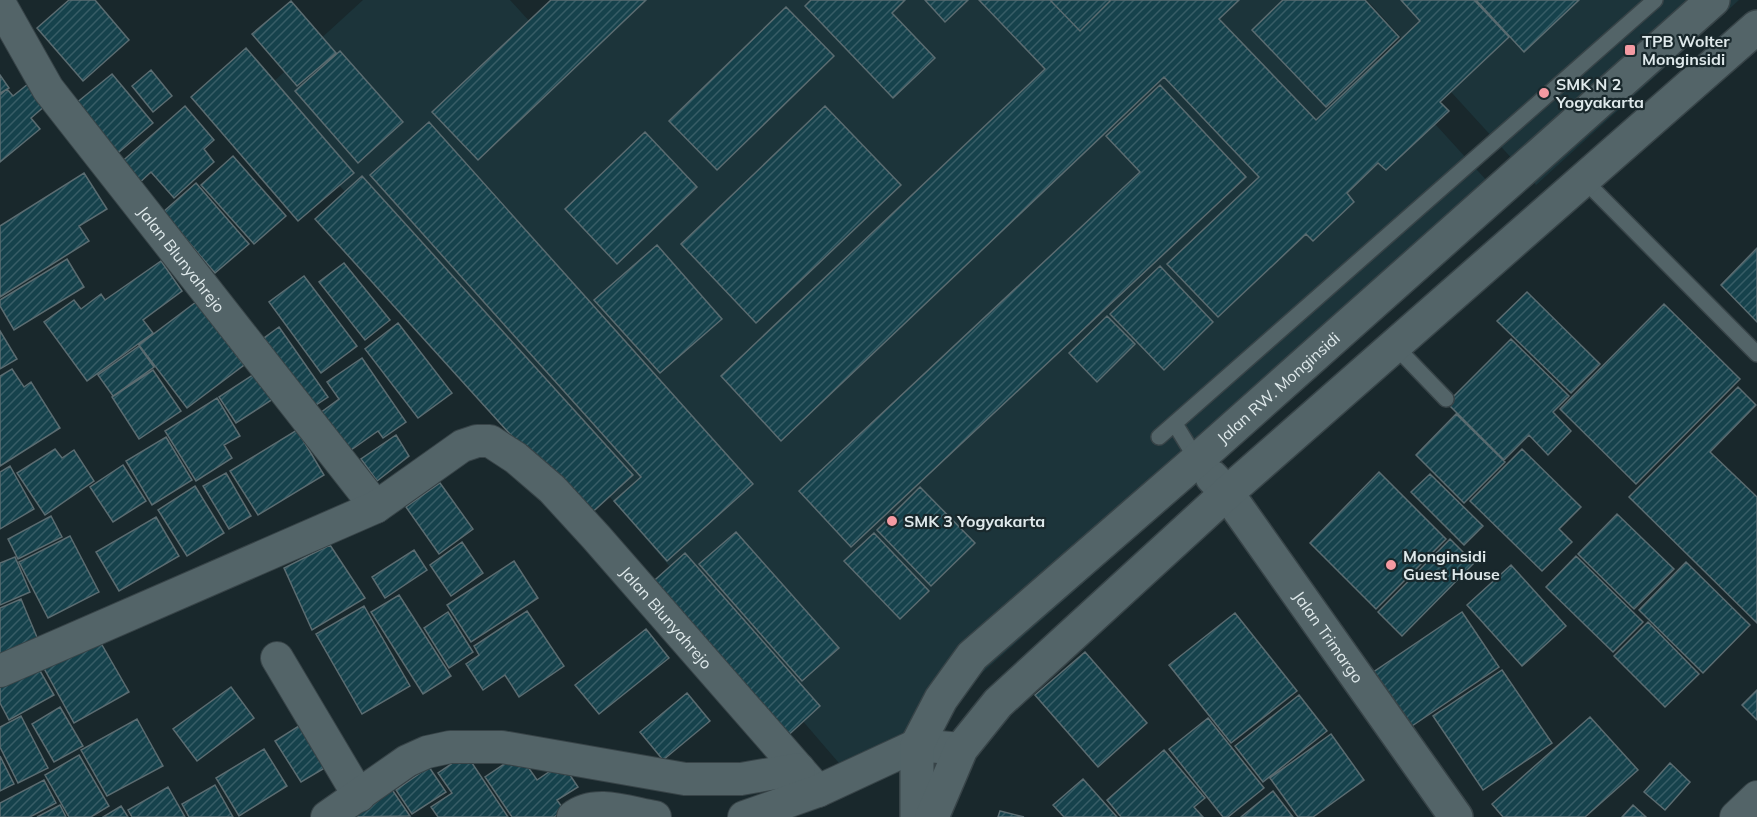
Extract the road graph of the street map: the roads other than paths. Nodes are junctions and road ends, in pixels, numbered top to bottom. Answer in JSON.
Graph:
{"nodes":[{"id":1,"x":1655,"y":0,"type":"edge"},
{"id":2,"x":1713,"y":0,"type":"edge"},
{"id":3,"x":0,"y":4,"type":"edge"},
{"id":4,"x":1757,"y":27,"type":"edge"},
{"id":5,"x":1574,"y":122,"type":"junction"},
{"id":6,"x":1611,"y":157,"type":"junction"},
{"id":7,"x":1584,"y":180,"type":"junction"},
{"id":8,"x":1395,"y":346,"type":"junction"},
{"id":9,"x":1757,"y":354,"type":"edge"},
{"id":10,"x":1446,"y":399,"type":"dead end"},
{"id":11,"x":1175,"y":424,"type":"junction"},
{"id":12,"x":1159,"y":437,"type":"dead end"},
{"id":13,"x":1197,"y":460,"type":"junction"},
{"id":14,"x":1227,"y":494,"type":"junction"},
{"id":15,"x":376,"y":507,"type":"junction"},
{"id":16,"x":277,"y":658,"type":"dead end"},
{"id":17,"x":0,"y":671,"type":"edge"},
{"id":18,"x":917,"y":745,"type":"junction"},
{"id":19,"x":961,"y":749,"type":"junction"},
{"id":20,"x":809,"y":780,"type":"junction"},
{"id":21,"x":359,"y":796,"type":"junction"},
{"id":22,"x":1757,"y":797,"type":"edge"},
{"id":23,"x":327,"y":817,"type":"edge"},
{"id":24,"x":573,"y":817,"type":"edge"},
{"id":25,"x":655,"y":817,"type":"edge"},
{"id":26,"x":744,"y":817,"type":"edge"},
{"id":27,"x":917,"y":817,"type":"edge"},
{"id":28,"x":932,"y":817,"type":"edge"},
{"id":29,"x":1456,"y":817,"type":"edge"},
{"id":30,"x":1736,"y":817,"type":"edge"}],
"edges":[{"from":1,"to":11,"type":"lane"},
{"from":2,"to":5,"type":"main road","name":"Jalan RW. Monginsidi"},
{"from":3,"to":15,"type":"street","name":"Jalan Blunyahrejo"},
{"from":4,"to":6,"type":"main road"},
{"from":5,"to":6,"type":"main road"},
{"from":5,"to":13,"type":"main road","name":"Jalan RW. Monginsidi"},
{"from":6,"to":7,"type":"main road"},
{"from":7,"to":8,"type":"main road"},
{"from":7,"to":9,"type":"lane"},
{"from":8,"to":10,"type":"lane"},
{"from":8,"to":14,"type":"main road"},
{"from":11,"to":12,"type":"lane"},
{"from":11,"to":13,"type":"lane"},
{"from":13,"to":14,"type":"main road","name":"Jalan Trimargo"},
{"from":13,"to":18,"type":"main road","name":"Jalan RW. Monginsidi"},
{"from":14,"to":19,"type":"main road"},
{"from":14,"to":29,"type":"main road","name":"Jalan Trimargo"},
{"from":15,"to":17,"type":"street","name":"Jalan Blunyahrejo"},
{"from":15,"to":20,"type":"street","name":"Jalan Blunyahrejo"},
{"from":16,"to":21,"type":"street"},
{"from":18,"to":19,"type":"street"},
{"from":18,"to":20,"type":"street"},
{"from":18,"to":27,"type":"main road","name":"Jalan RW. Monginsidi"},
{"from":19,"to":28,"type":"main road"},
{"from":20,"to":21,"type":"street"},
{"from":20,"to":26,"type":"street"},
{"from":21,"to":23,"type":"street"},
{"from":22,"to":30,"type":"street"},
{"from":24,"to":25,"type":"street"}]}
